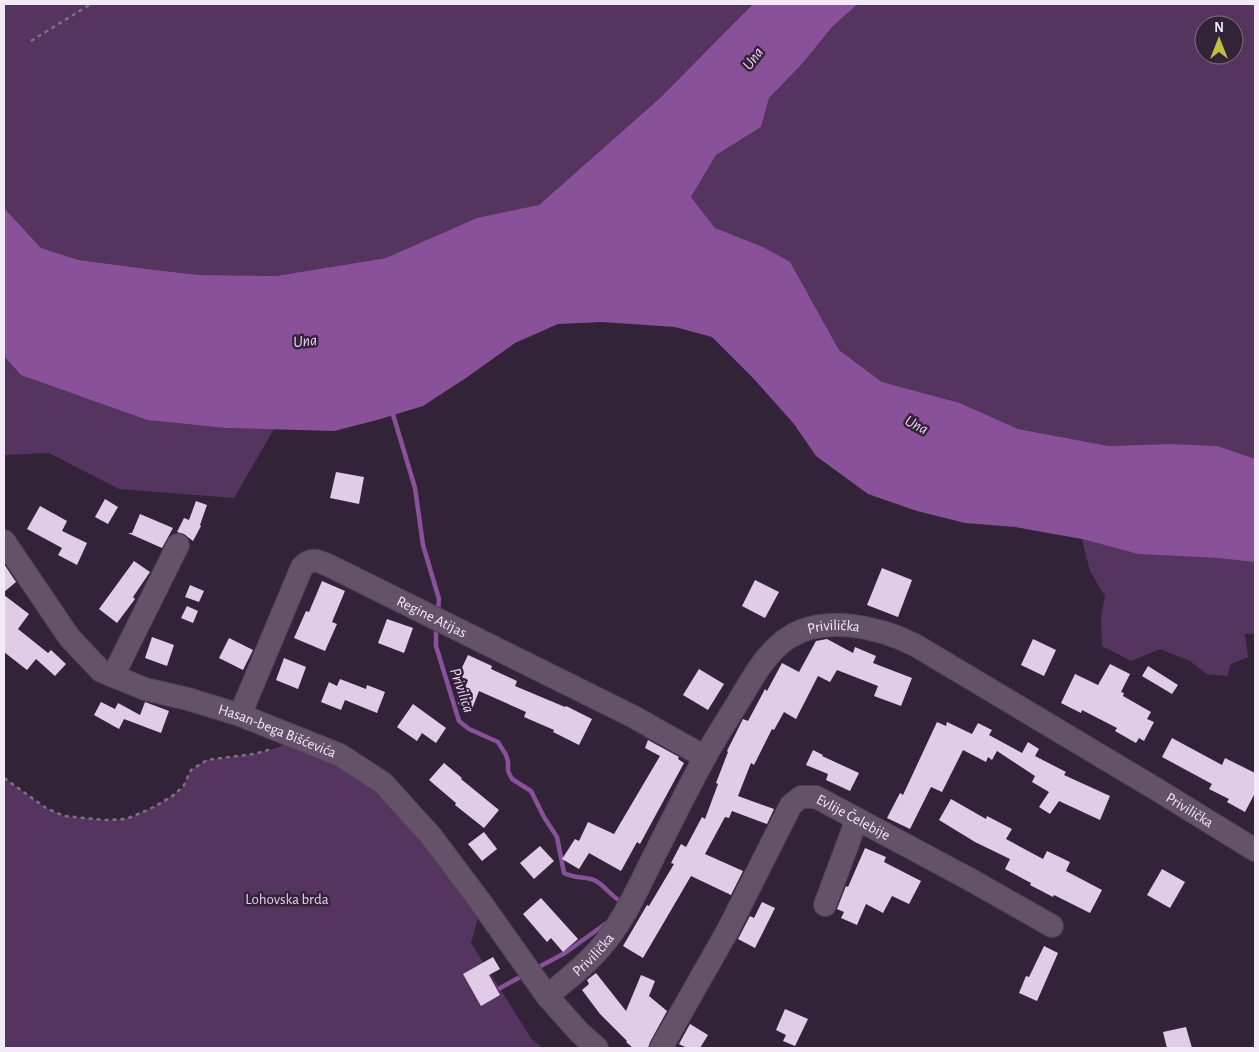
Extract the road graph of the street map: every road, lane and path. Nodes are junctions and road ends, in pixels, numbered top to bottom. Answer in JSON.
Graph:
{"nodes":[{"id":1,"x":91,"y":4,"type":"edge"},
{"id":2,"x":30,"y":41,"type":"dead end"},
{"id":3,"x":4,"y":541,"type":"edge"},
{"id":4,"x":178,"y":545,"type":"dead end"},
{"id":5,"x":113,"y":676,"type":"junction"},
{"id":6,"x":240,"y":715,"type":"junction"},
{"id":7,"x":293,"y":736,"type":"junction"},
{"id":8,"x":705,"y":757,"type":"junction"},
{"id":9,"x":4,"y":778,"type":"edge"},
{"id":10,"x":857,"y":819,"type":"junction"},
{"id":11,"x":1255,"y":850,"type":"edge"},
{"id":12,"x":825,"y":906,"type":"dead end"},
{"id":13,"x":1052,"y":926,"type":"dead end"},
{"id":14,"x":547,"y":996,"type":"junction"},
{"id":15,"x":597,"y":1048,"type":"edge"},
{"id":16,"x":661,"y":1048,"type":"edge"}],
"edges":[{"from":1,"to":2,"type":"path"},
{"from":3,"to":5,"type":"street","name":"Hasan-bega Bišćevića"},
{"from":4,"to":5,"type":"street"},
{"from":5,"to":6,"type":"street","name":"Hasan-bega Bišćevića"},
{"from":6,"to":7,"type":"street","name":"Hasan-bega Bišćevića"},
{"from":6,"to":8,"type":"street","name":"Regine Atijas"},
{"from":7,"to":9,"type":"path"},
{"from":7,"to":14,"type":"street","name":"Hasan-bega Bišćevića"},
{"from":8,"to":11,"type":"street","name":"Privilička"},
{"from":8,"to":14,"type":"street","name":"Privilička"},
{"from":10,"to":12,"type":"street"},
{"from":10,"to":13,"type":"street","name":"Evlije Čelebije"},
{"from":10,"to":16,"type":"street","name":"Evlije Čelebije"},
{"from":14,"to":15,"type":"street"}]}
